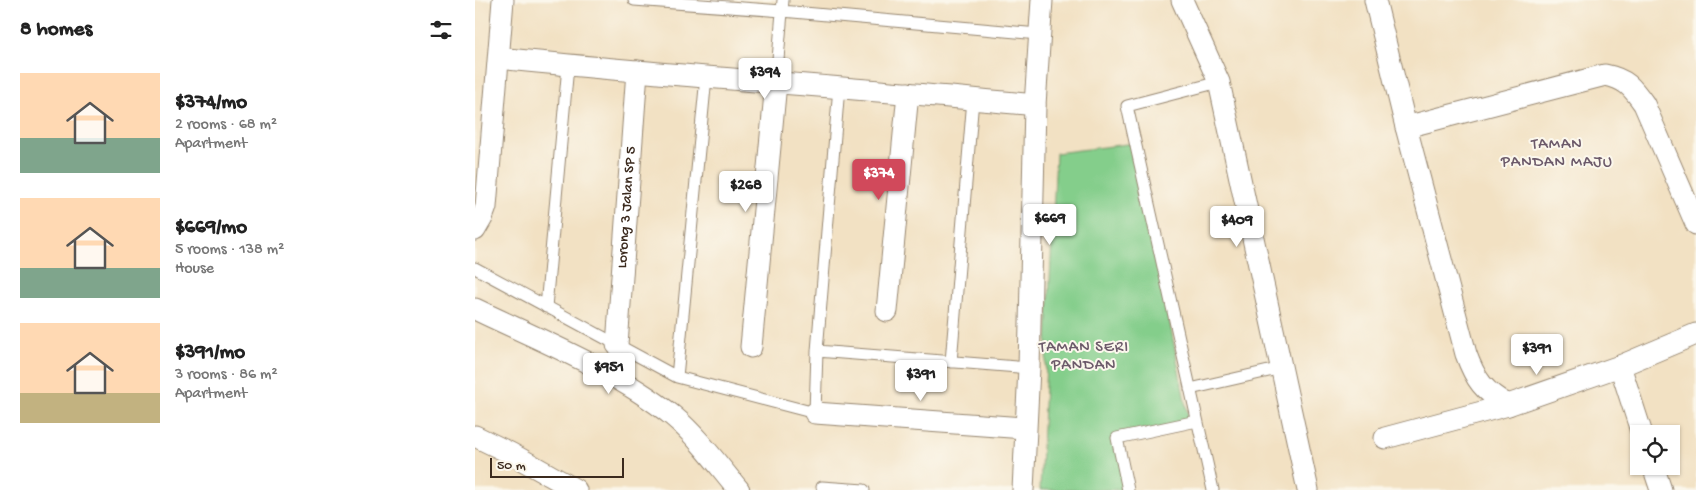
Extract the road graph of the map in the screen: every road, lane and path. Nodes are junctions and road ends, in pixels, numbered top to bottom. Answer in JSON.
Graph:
{"nodes":[{"id":1,"x":503,"y":0,"type":"edge"},
{"id":2,"x":634,"y":0,"type":"edge"},
{"id":3,"x":1042,"y":0,"type":"edge"},
{"id":4,"x":1182,"y":0,"type":"edge"},
{"id":5,"x":1375,"y":0,"type":"edge"},
{"id":6,"x":782,"y":6,"type":"edge"},
{"id":7,"x":1039,"y":34,"type":"junction"},
{"id":8,"x":499,"y":58,"type":"junction"},
{"id":9,"x":568,"y":66,"type":"junction"},
{"id":10,"x":637,"y":71,"type":"junction"},
{"id":11,"x":705,"y":77,"type":"junction"},
{"id":12,"x":1219,"y":82,"type":"junction"},
{"id":13,"x":777,"y":83,"type":"junction"},
{"id":14,"x":839,"y":87,"type":"junction"},
{"id":15,"x":908,"y":93,"type":"junction"},
{"id":16,"x":973,"y":99,"type":"junction"},
{"id":17,"x":1035,"y":105,"type":"junction"},
{"id":18,"x":1407,"y":127,"type":"junction"},
{"id":19,"x":1696,"y":224,"type":"edge"},
{"id":20,"x":475,"y":230,"type":"edge"},
{"id":21,"x":475,"y":268,"type":"edge"},
{"id":22,"x":546,"y":307,"type":"junction"},
{"id":23,"x":475,"y":309,"type":"edge"},
{"id":24,"x":887,"y":311,"type":"dead end"},
{"id":25,"x":1696,"y":334,"type":"edge"},
{"id":26,"x":617,"y":345,"type":"junction"},
{"id":27,"x":751,"y":347,"type":"dead end"},
{"id":28,"x":817,"y":351,"type":"junction"},
{"id":29,"x":951,"y":362,"type":"junction"},
{"id":30,"x":1620,"y":366,"type":"junction"},
{"id":31,"x":1029,"y":368,"type":"junction"},
{"id":32,"x":1282,"y":368,"type":"junction"},
{"id":33,"x":677,"y":377,"type":"junction"},
{"id":34,"x":1190,"y":389,"type":"junction"},
{"id":35,"x":1508,"y":405,"type":"junction"},
{"id":36,"x":815,"y":412,"type":"junction"},
{"id":37,"x":1197,"y":421,"type":"junction"},
{"id":38,"x":1639,"y":425,"type":"edge"},
{"id":39,"x":1025,"y":428,"type":"junction"},
{"id":40,"x":475,"y":436,"type":"edge"},
{"id":41,"x":1385,"y":438,"type":"dead end"},
{"id":42,"x":1656,"y":475,"type":"edge"},
{"id":43,"x":822,"y":487,"type":"dead end"},
{"id":44,"x":576,"y":490,"type":"edge"},
{"id":45,"x":739,"y":490,"type":"edge"},
{"id":46,"x":864,"y":490,"type":"edge"},
{"id":47,"x":1023,"y":490,"type":"edge"},
{"id":48,"x":1128,"y":490,"type":"edge"},
{"id":49,"x":1213,"y":490,"type":"edge"},
{"id":50,"x":1308,"y":490,"type":"edge"},
{"id":51,"x":1661,"y":490,"type":"edge"}],
"edges":[{"from":1,"to":8,"type":"street"},
{"from":2,"to":6,"type":"lane"},
{"from":3,"to":7,"type":"street"},
{"from":4,"to":12,"type":"street"},
{"from":5,"to":18,"type":"street"},
{"from":6,"to":7,"type":"lane"},
{"from":6,"to":13,"type":"lane"},
{"from":7,"to":17,"type":"street"},
{"from":8,"to":9,"type":"street"},
{"from":8,"to":20,"type":"street"},
{"from":9,"to":10,"type":"street"},
{"from":9,"to":22,"type":"lane"},
{"from":10,"to":11,"type":"street"},
{"from":10,"to":26,"type":"street","name":"Lorong 3 Jalan SP 5"},
{"from":11,"to":13,"type":"street"},
{"from":11,"to":33,"type":"lane"},
{"from":12,"to":32,"type":"street"},
{"from":12,"to":34,"type":"lane"},
{"from":13,"to":14,"type":"street"},
{"from":13,"to":27,"type":"street"},
{"from":14,"to":15,"type":"street"},
{"from":14,"to":28,"type":"lane"},
{"from":15,"to":16,"type":"street"},
{"from":15,"to":24,"type":"street"},
{"from":16,"to":17,"type":"street"},
{"from":16,"to":29,"type":"lane"},
{"from":17,"to":31,"type":"street"},
{"from":18,"to":19,"type":"street"},
{"from":18,"to":35,"type":"street"},
{"from":21,"to":22,"type":"lane"},
{"from":22,"to":26,"type":"lane"},
{"from":23,"to":45,"type":"street"},
{"from":25,"to":30,"type":"street"},
{"from":26,"to":33,"type":"lane"},
{"from":28,"to":29,"type":"lane"},
{"from":28,"to":36,"type":"lane"},
{"from":29,"to":31,"type":"lane"},
{"from":30,"to":35,"type":"street"},
{"from":30,"to":38,"type":"street"},
{"from":31,"to":39,"type":"street"},
{"from":32,"to":34,"type":"lane"},
{"from":32,"to":50,"type":"street"},
{"from":33,"to":36,"type":"lane"},
{"from":34,"to":37,"type":"lane"},
{"from":35,"to":41,"type":"street"},
{"from":36,"to":39,"type":"street"},
{"from":37,"to":48,"type":"lane"},
{"from":37,"to":49,"type":"lane"},
{"from":39,"to":47,"type":"street"},
{"from":40,"to":44,"type":"street"},
{"from":42,"to":51,"type":"street"},
{"from":43,"to":46,"type":"lane"}]}
